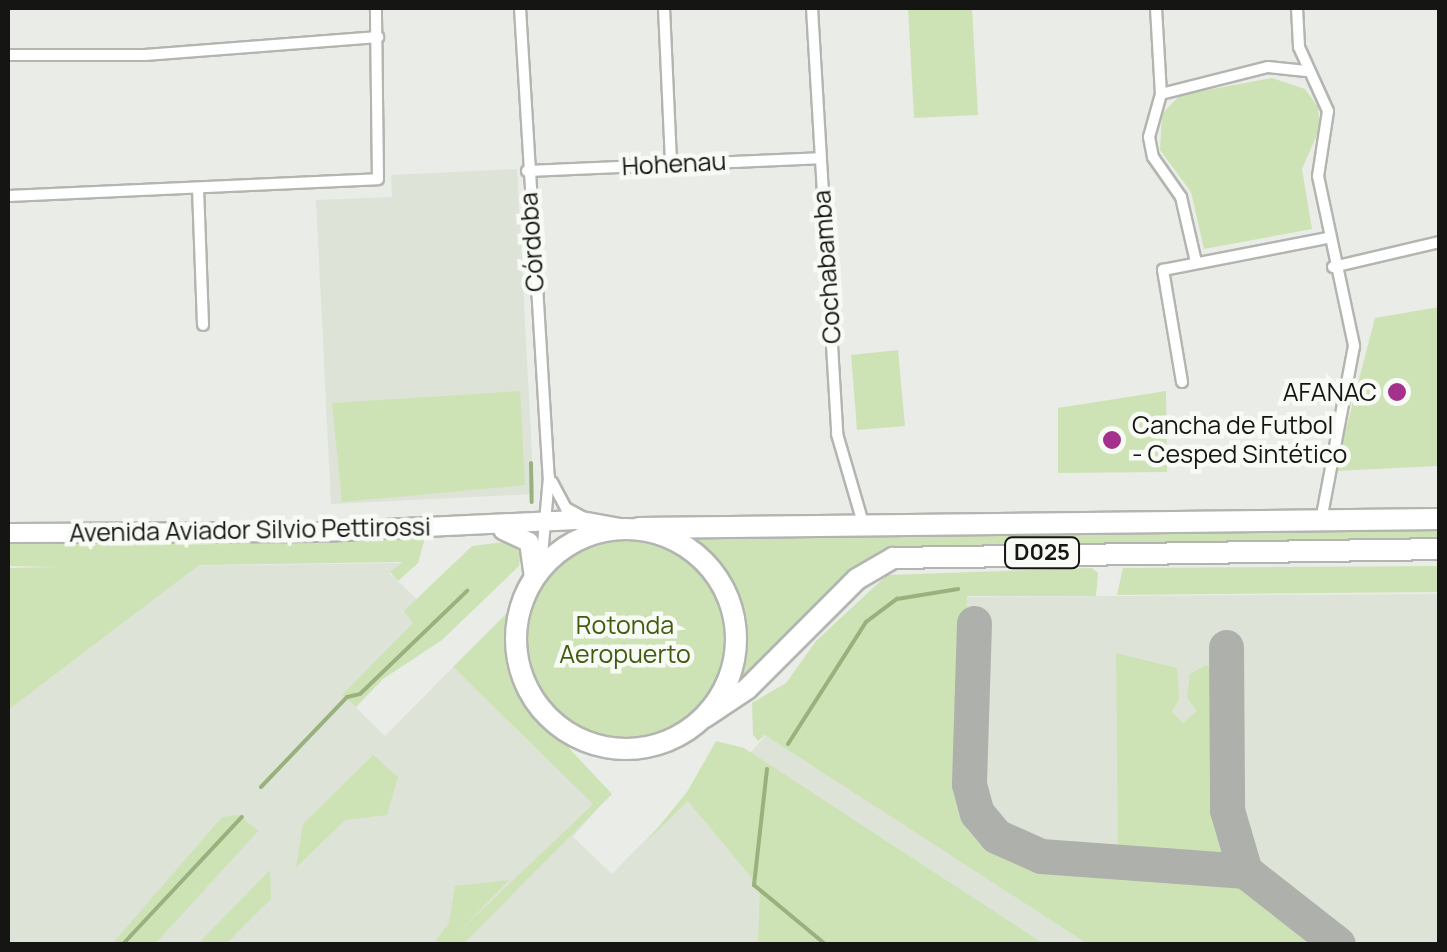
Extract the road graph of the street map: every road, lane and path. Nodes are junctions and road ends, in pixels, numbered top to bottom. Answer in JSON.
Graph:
{"nodes":[{"id":1,"x":376,"y":8,"type":"edge"},
{"id":2,"x":520,"y":8,"type":"edge"},
{"id":3,"x":664,"y":8,"type":"edge"},
{"id":4,"x":812,"y":8,"type":"edge"},
{"id":5,"x":1156,"y":8,"type":"edge"},
{"id":6,"x":1296,"y":8,"type":"edge"},
{"id":7,"x":378,"y":37,"type":"junction"},
{"id":8,"x":8,"y":55,"type":"edge"},
{"id":9,"x":1306,"y":71,"type":"junction"},
{"id":10,"x":1161,"y":94,"type":"junction"},
{"id":11,"x":820,"y":158,"type":"junction"},
{"id":12,"x":672,"y":164,"type":"junction"},
{"id":13,"x":527,"y":171,"type":"junction"},
{"id":14,"x":198,"y":188,"type":"junction"},
{"id":15,"x":8,"y":196,"type":"edge"},
{"id":16,"x":1328,"y":238,"type":"junction"},
{"id":17,"x":1440,"y":242,"type":"edge"},
{"id":18,"x":1196,"y":262,"type":"junction"},
{"id":19,"x":1333,"y":267,"type":"junction"},
{"id":20,"x":203,"y":325,"type":"dead end"},
{"id":21,"x":1182,"y":382,"type":"dead end"},
{"id":22,"x":550,"y":477,"type":"junction"},
{"id":23,"x":1440,"y":519,"type":"edge"},
{"id":24,"x":548,"y":520,"type":"junction"},
{"id":25,"x":588,"y":520,"type":"junction"},
{"id":26,"x":1321,"y":520,"type":"junction"},
{"id":27,"x":863,"y":523,"type":"junction"},
{"id":28,"x":492,"y":527,"type":"junction"},
{"id":29,"x":630,"y":528,"type":"junction"},
{"id":30,"x":8,"y":533,"type":"edge"},
{"id":31,"x":1440,"y":549,"type":"edge"},
{"id":32,"x":538,"y":572,"type":"junction"},
{"id":33,"x":705,"y":717,"type":"junction"}],
"edges":[{"from":1,"to":7,"type":"street"},
{"from":2,"to":13,"type":"street","name":"Córdoba"},
{"from":3,"to":12,"type":"street"},
{"from":4,"to":11,"type":"street","name":"Cochabamba"},
{"from":5,"to":10,"type":"street"},
{"from":6,"to":9,"type":"street"},
{"from":7,"to":8,"type":"street"},
{"from":7,"to":14,"type":"street"},
{"from":9,"to":10,"type":"street"},
{"from":9,"to":16,"type":"street"},
{"from":10,"to":18,"type":"street"},
{"from":11,"to":12,"type":"street","name":"Hohenau"},
{"from":11,"to":27,"type":"street","name":"Cochabamba"},
{"from":12,"to":13,"type":"street","name":"Hohenau"},
{"from":13,"to":22,"type":"street","name":"Córdoba"},
{"from":14,"to":15,"type":"street"},
{"from":14,"to":20,"type":"street"},
{"from":16,"to":18,"type":"street"},
{"from":16,"to":19,"type":"street"},
{"from":17,"to":19,"type":"street"},
{"from":18,"to":21,"type":"street"},
{"from":19,"to":26,"type":"street"},
{"from":22,"to":24,"type":"street","name":"Córdoba"},
{"from":22,"to":25,"type":"street"},
{"from":23,"to":26,"type":"highway","name":"Avenida Aviador Silvio Pettirossi","number":"D025"},
{"from":24,"to":25,"type":"main road","name":"Avenida Aviador Silvio Pettirossi","number":"D025"},
{"from":24,"to":28,"type":"main road","name":"Avenida Aviador Silvio Pettirossi","number":"D025"},
{"from":24,"to":32,"type":"street","name":"Córdoba"},
{"from":25,"to":29,"type":"main road","name":"Avenida Aviador Silvio Pettirossi","number":"D025"},
{"from":26,"to":27,"type":"highway","name":"Avenida Aviador Silvio Pettirossi","number":"D025"},
{"from":27,"to":29,"type":"highway","name":"Avenida Aviador Silvio Pettirossi","number":"D025"},
{"from":28,"to":30,"type":"main road","name":"Avenida Aviador Silvio Pettirossi","number":"D025"},
{"from":28,"to":32,"type":"main road"},
{"from":29,"to":32,"type":"highway","number":"D025"},
{"from":29,"to":33,"type":"highway","number":"D025"},
{"from":31,"to":33,"type":"highway","number":"D025"},
{"from":32,"to":33,"type":"highway","number":"D025"}]}
